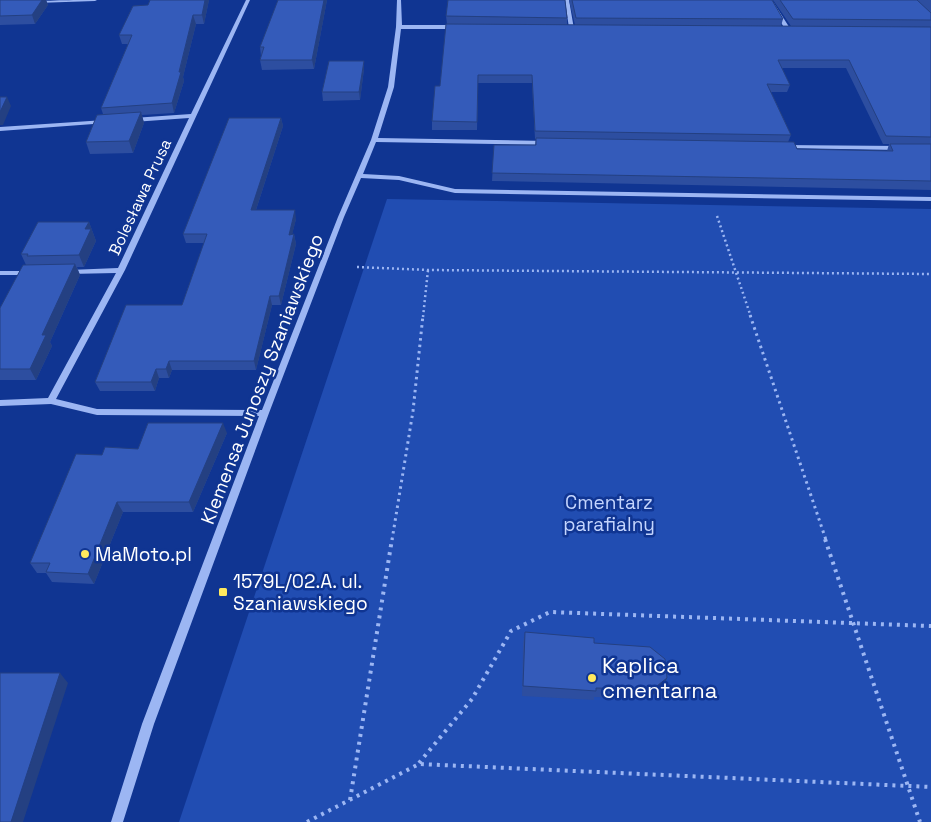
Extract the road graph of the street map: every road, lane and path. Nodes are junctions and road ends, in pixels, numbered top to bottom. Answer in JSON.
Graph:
{"nodes":[{"id":1,"x":95,"y":0,"type":"edge"},
{"id":2,"x":248,"y":0,"type":"edge"},
{"id":3,"x":399,"y":0,"type":"edge"},
{"id":4,"x":567,"y":0,"type":"edge"},
{"id":5,"x":770,"y":0,"type":"edge"},
{"id":6,"x":29,"y":3,"type":"edge"},
{"id":7,"x":399,"y":27,"type":"junction"},
{"id":8,"x":468,"y":27,"type":"edge"},
{"id":9,"x":562,"y":28,"type":"edge"},
{"id":10,"x":572,"y":28,"type":"junction"},
{"id":11,"x":582,"y":28,"type":"edge"},
{"id":12,"x":778,"y":29,"type":"edge"},
{"id":13,"x":788,"y":30,"type":"junction"},
{"id":14,"x":798,"y":30,"type":"edge"},
{"id":15,"x":193,"y":116,"type":"junction"},
{"id":16,"x":126,"y":121,"type":"edge"},
{"id":17,"x":116,"y":122,"type":"edge"},
{"id":18,"x":0,"y":129,"type":"edge"},
{"id":19,"x":374,"y":140,"type":"junction"},
{"id":20,"x":555,"y":143,"type":"edge"},
{"id":21,"x":773,"y":146,"type":"edge"},
{"id":22,"x":911,"y":148,"type":"edge"},
{"id":23,"x":360,"y":176,"type":"junction"},
{"id":24,"x":931,"y":199,"type":"edge"},
{"id":25,"x":715,"y":209,"type":"dead end"},
{"id":26,"x":357,"y":267,"type":"dead end"},
{"id":27,"x":121,"y":270,"type":"junction"},
{"id":28,"x":428,"y":270,"type":"junction"},
{"id":29,"x":37,"y":272,"type":"edge"},
{"id":30,"x":56,"y":272,"type":"edge"},
{"id":31,"x":736,"y":272,"type":"junction"},
{"id":32,"x":0,"y":273,"type":"edge"},
{"id":33,"x":931,"y":274,"type":"edge"},
{"id":34,"x":51,"y":401,"type":"junction"},
{"id":35,"x":0,"y":403,"type":"edge"},
{"id":36,"x":265,"y":413,"type":"junction"},
{"id":37,"x":854,"y":623,"type":"junction"},
{"id":38,"x":931,"y":626,"type":"edge"},
{"id":39,"x":419,"y":764,"type":"junction"},
{"id":40,"x":907,"y":786,"type":"junction"},
{"id":41,"x":931,"y":787,"type":"edge"},
{"id":42,"x":350,"y":800,"type":"junction"},
{"id":43,"x":117,"y":822,"type":"edge"},
{"id":44,"x":307,"y":822,"type":"edge"},
{"id":45,"x":920,"y":822,"type":"edge"}],
"edges":[{"from":1,"to":6,"type":"street"},
{"from":2,"to":15,"type":"street","name":"Bolesława Prusa"},
{"from":3,"to":7,"type":"street","name":"Klemensa Junoszy Szaniawskiego"},
{"from":4,"to":10,"type":"street"},
{"from":5,"to":13,"type":"street"},
{"from":7,"to":8,"type":"street"},
{"from":7,"to":19,"type":"street","name":"Klemensa Junoszy Szaniawskiego"},
{"from":9,"to":10,"type":"street"},
{"from":10,"to":11,"type":"street"},
{"from":12,"to":13,"type":"street"},
{"from":13,"to":14,"type":"street"},
{"from":15,"to":16,"type":"lane"},
{"from":15,"to":27,"type":"street","name":"Bolesława Prusa"},
{"from":17,"to":18,"type":"lane"},
{"from":19,"to":20,"type":"street"},
{"from":19,"to":23,"type":"street","name":"Klemensa Junoszy Szaniawskiego"},
{"from":21,"to":22,"type":"street"},
{"from":23,"to":24,"type":"street"},
{"from":23,"to":36,"type":"street","name":"Klemensa Junoszy Szaniawskiego"},
{"from":25,"to":31,"type":"path"},
{"from":26,"to":28,"type":"path"},
{"from":27,"to":30,"type":"street"},
{"from":27,"to":34,"type":"street","name":"Bolesława Prusa"},
{"from":28,"to":31,"type":"path"},
{"from":28,"to":42,"type":"path"},
{"from":29,"to":32,"type":"street"},
{"from":31,"to":33,"type":"path"},
{"from":31,"to":37,"type":"path"},
{"from":34,"to":35,"type":"street"},
{"from":34,"to":36,"type":"street"},
{"from":36,"to":43,"type":"street","name":"Klemensa Junoszy Szaniawskiego"},
{"from":37,"to":38,"type":"path"},
{"from":37,"to":39,"type":"path"},
{"from":37,"to":40,"type":"path"},
{"from":39,"to":40,"type":"path"},
{"from":39,"to":42,"type":"path"},
{"from":40,"to":41,"type":"path"},
{"from":40,"to":45,"type":"path"},
{"from":42,"to":44,"type":"path"}]}
